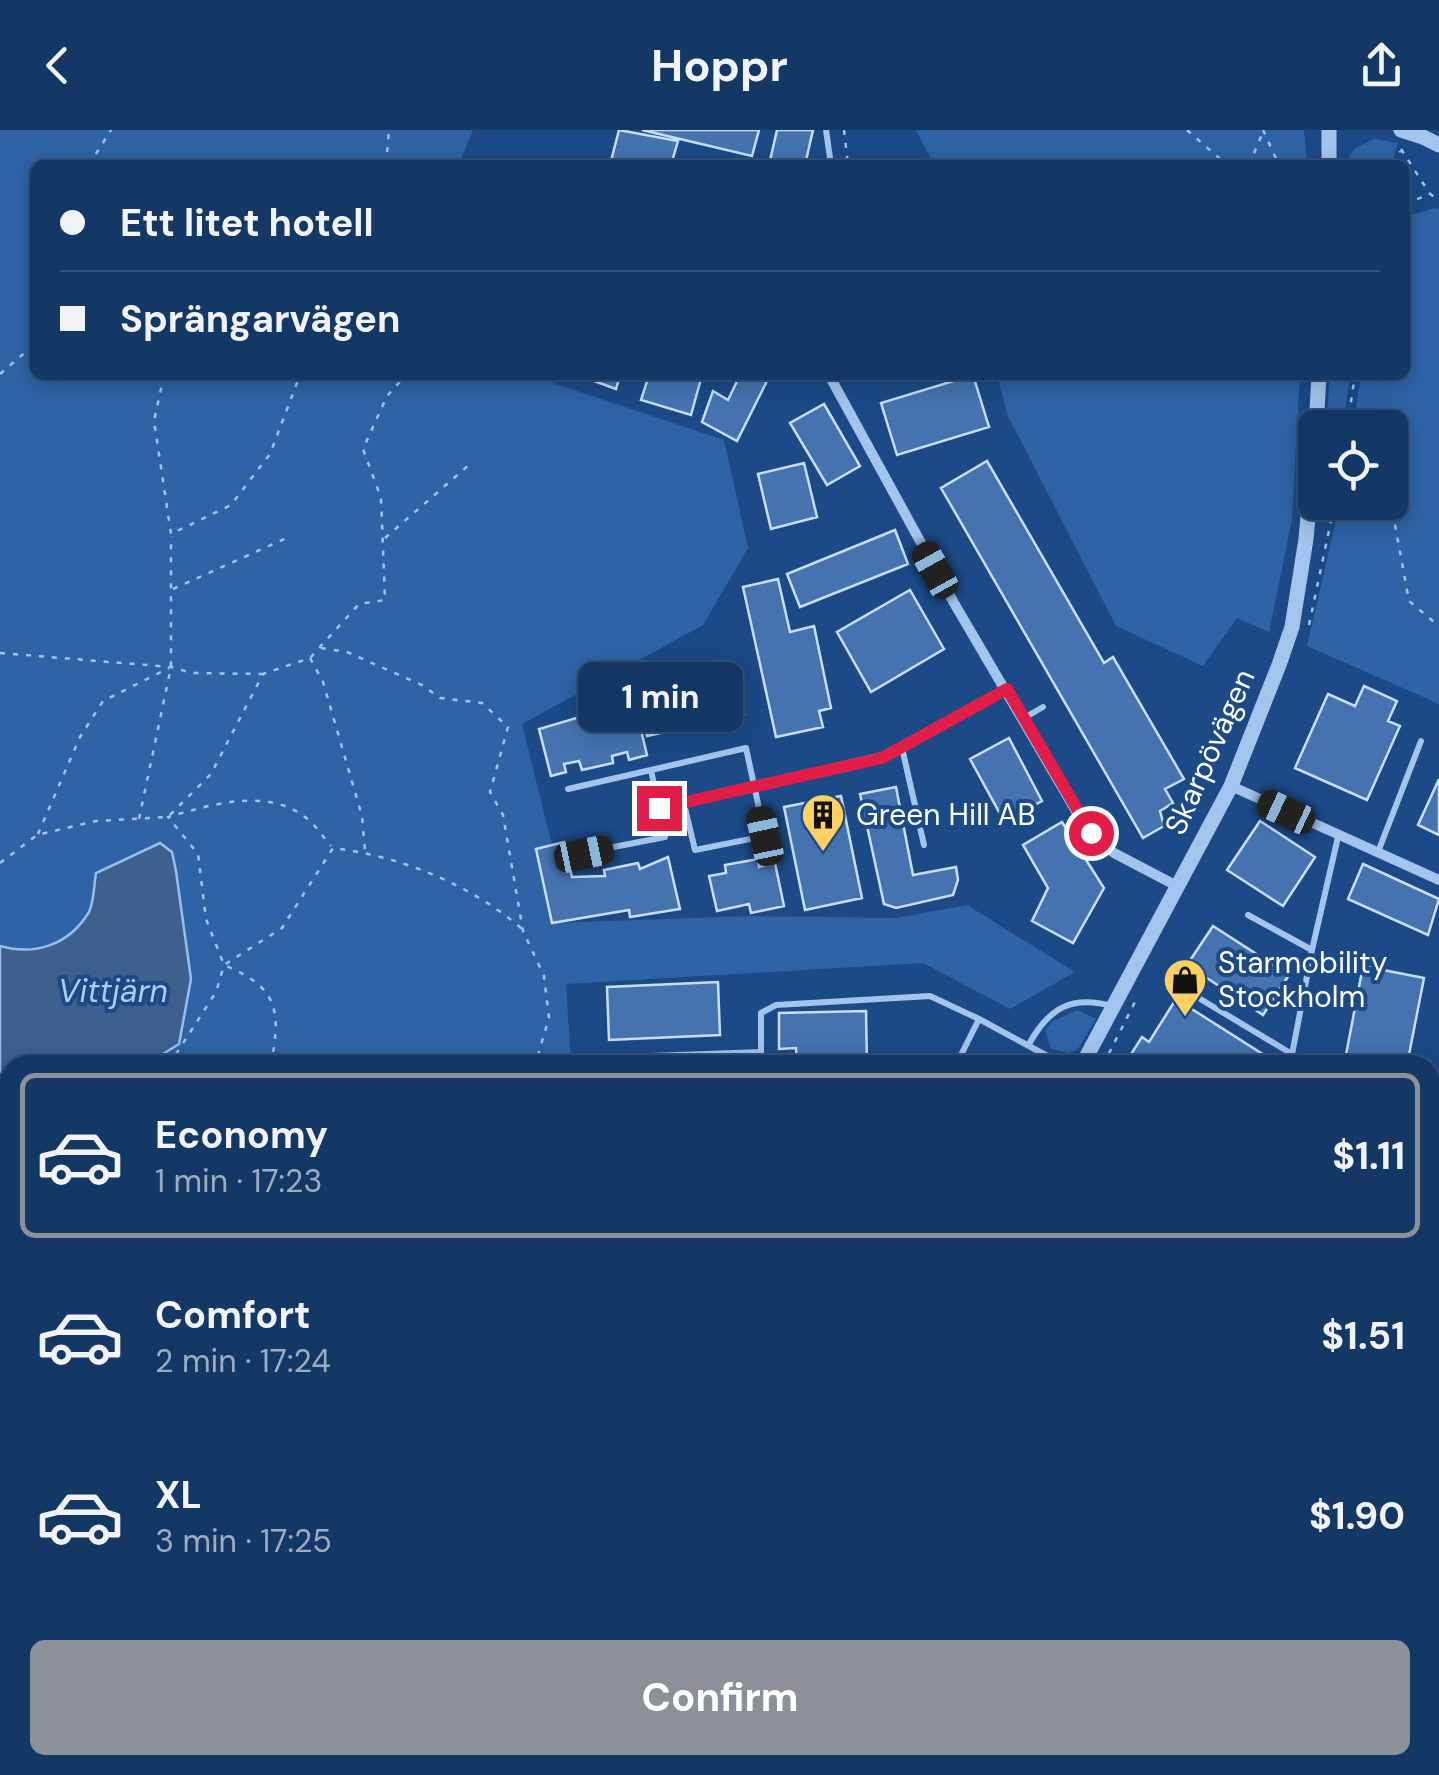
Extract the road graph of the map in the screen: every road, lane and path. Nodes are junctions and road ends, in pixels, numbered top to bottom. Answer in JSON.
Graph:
{"nodes":[{"id":1,"x":111,"y":130,"type":"edge"},
{"id":2,"x":389,"y":130,"type":"edge"},
{"id":3,"x":826,"y":130,"type":"edge"},
{"id":4,"x":844,"y":130,"type":"edge"},
{"id":5,"x":1188,"y":130,"type":"edge"},
{"id":6,"x":1263,"y":130,"type":"edge"},
{"id":7,"x":1329,"y":130,"type":"edge"},
{"id":8,"x":1401,"y":130,"type":"edge"},
{"id":9,"x":1439,"y":145,"type":"edge"},
{"id":10,"x":92,"y":160,"type":"edge"},
{"id":11,"x":386,"y":160,"type":"edge"},
{"id":12,"x":829,"y":160,"type":"edge"},
{"id":13,"x":847,"y":160,"type":"edge"},
{"id":14,"x":1221,"y":160,"type":"edge"},
{"id":15,"x":1251,"y":160,"type":"edge"},
{"id":16,"x":1277,"y":160,"type":"edge"},
{"id":17,"x":1329,"y":160,"type":"edge"},
{"id":18,"x":1410,"y":164,"type":"edge"},
{"id":19,"x":1430,"y":194,"type":"junction"},
{"id":20,"x":1439,"y":200,"type":"edge"},
{"id":21,"x":1410,"y":202,"type":"edge"},
{"id":22,"x":30,"y":348,"type":"edge"},
{"id":23,"x":0,"y":374,"type":"edge"},
{"id":24,"x":163,"y":380,"type":"edge"},
{"id":25,"x":298,"y":380,"type":"edge"},
{"id":26,"x":401,"y":380,"type":"edge"},
{"id":27,"x":831,"y":380,"type":"edge"},
{"id":28,"x":1319,"y":380,"type":"edge"},
{"id":29,"x":1354,"y":380,"type":"edge"},
{"id":30,"x":1317,"y":410,"type":"edge"},
{"id":31,"x":1350,"y":410,"type":"edge"},
{"id":32,"x":470,"y":464,"type":"dead end"},
{"id":33,"x":1305,"y":520,"type":"edge"},
{"id":34,"x":1332,"y":520,"type":"edge"},
{"id":35,"x":1395,"y":520,"type":"edge"},
{"id":36,"x":171,"y":534,"type":"junction"},
{"id":37,"x":291,"y":536,"type":"dead end"},
{"id":38,"x":384,"y":539,"type":"junction"},
{"id":39,"x":1329,"y":539,"type":"dead end"},
{"id":40,"x":171,"y":590,"type":"junction"},
{"id":41,"x":1439,"y":626,"type":"edge"},
{"id":42,"x":321,"y":648,"type":"junction"},
{"id":43,"x":0,"y":653,"type":"edge"},
{"id":44,"x":310,"y":658,"type":"junction"},
{"id":45,"x":171,"y":666,"type":"junction"},
{"id":46,"x":263,"y":674,"type":"junction"},
{"id":47,"x":1007,"y":689,"type":"junction"},
{"id":48,"x":1043,"y":707,"type":"dead end"},
{"id":49,"x":1024,"y":718,"type":"junction"},
{"id":50,"x":1420,"y":742,"type":"dead end"},
{"id":51,"x":902,"y":748,"type":"junction"},
{"id":52,"x":651,"y":770,"type":"junction"},
{"id":53,"x":754,"y":786,"type":"junction"},
{"id":54,"x":1231,"y":786,"type":"junction"},
{"id":55,"x":568,"y":789,"type":"dead end"},
{"id":56,"x":684,"y":802,"type":"junction"},
{"id":57,"x":659,"y":808,"type":"junction"},
{"id":58,"x":168,"y":816,"type":"junction"},
{"id":59,"x":139,"y":820,"type":"junction"},
{"id":60,"x":37,"y":835,"type":"junction"},
{"id":61,"x":1338,"y":837,"type":"junction"},
{"id":62,"x":924,"y":845,"type":"dead end"},
{"id":63,"x":333,"y":848,"type":"junction"},
{"id":64,"x":365,"y":852,"type":"junction"},
{"id":65,"x":1378,"y":853,"type":"junction"},
{"id":66,"x":584,"y":854,"type":"dead end"},
{"id":67,"x":0,"y":863,"type":"edge"},
{"id":68,"x":1439,"y":880,"type":"edge"},
{"id":69,"x":1177,"y":886,"type":"junction"},
{"id":70,"x":1248,"y":916,"type":"dead end"},
{"id":71,"x":523,"y":930,"type":"junction"},
{"id":72,"x":1312,"y":950,"type":"junction"},
{"id":73,"x":224,"y":965,"type":"junction"},
{"id":74,"x":1188,"y":991,"type":"dead end"},
{"id":75,"x":1113,"y":1006,"type":"junction"},
{"id":76,"x":979,"y":1019,"type":"junction"},
{"id":77,"x":1029,"y":1044,"type":"junction"},
{"id":78,"x":1292,"y":1054,"type":"joint"},
{"id":79,"x":175,"y":1055,"type":"edge"},
{"id":80,"x":272,"y":1055,"type":"edge"},
{"id":81,"x":538,"y":1055,"type":"edge"},
{"id":82,"x":691,"y":1055,"type":"edge"},
{"id":83,"x":961,"y":1055,"type":"edge"},
{"id":84,"x":1047,"y":1055,"type":"edge"},
{"id":85,"x":1087,"y":1055,"type":"edge"}],
"edges":[{"from":1,"to":10,"type":"path"},
{"from":2,"to":11,"type":"path"},
{"from":3,"to":12,"type":"lane"},
{"from":4,"to":13,"type":"path"},
{"from":5,"to":14,"type":"path"},
{"from":6,"to":15,"type":"path"},
{"from":6,"to":16,"type":"path"},
{"from":7,"to":17,"type":"street"},
{"from":8,"to":9,"type":"street","bridge":true},
{"from":18,"to":19,"type":"path"},
{"from":19,"to":20,"type":"path"},
{"from":19,"to":21,"type":"path"},
{"from":22,"to":23,"type":"path"},
{"from":24,"to":36,"type":"path"},
{"from":25,"to":36,"type":"path"},
{"from":26,"to":38,"type":"path"},
{"from":27,"to":47,"type":"street"},
{"from":28,"to":30,"type":"street"},
{"from":29,"to":31,"type":"path"},
{"from":32,"to":38,"type":"path"},
{"from":33,"to":54,"type":"street","name":"Skarpövägen"},
{"from":34,"to":39,"type":"path"},
{"from":35,"to":41,"type":"path"},
{"from":36,"to":40,"type":"path"},
{"from":37,"to":40,"type":"path"},
{"from":38,"to":42,"type":"path"},
{"from":40,"to":45,"type":"path"},
{"from":42,"to":44,"type":"path"},
{"from":42,"to":71,"type":"path"},
{"from":43,"to":45,"type":"path"},
{"from":44,"to":46,"type":"path"},
{"from":44,"to":64,"type":"path"},
{"from":45,"to":46,"type":"path"},
{"from":45,"to":59,"type":"path"},
{"from":45,"to":60,"type":"path"},
{"from":46,"to":58,"type":"path"},
{"from":47,"to":49,"type":"street"},
{"from":47,"to":51,"type":"street"},
{"from":48,"to":49,"type":"lane"},
{"from":49,"to":69,"type":"street"},
{"from":50,"to":65,"type":"lane"},
{"from":51,"to":53,"type":"street"},
{"from":51,"to":62,"type":"lane"},
{"from":52,"to":53,"type":"lane"},
{"from":52,"to":55,"type":"lane"},
{"from":52,"to":57,"type":"lane"},
{"from":53,"to":56,"type":"street"},
{"from":53,"to":56,"type":"lane"},
{"from":54,"to":61,"type":"street"},
{"from":54,"to":69,"type":"street","name":"Skarpövägen"},
{"from":56,"to":57,"type":"street"},
{"from":57,"to":66,"type":"lane"},
{"from":58,"to":59,"type":"path"},
{"from":58,"to":63,"type":"path"},
{"from":58,"to":73,"type":"path"},
{"from":59,"to":60,"type":"path"},
{"from":60,"to":67,"type":"path"},
{"from":61,"to":65,"type":"street"},
{"from":61,"to":72,"type":"lane"},
{"from":63,"to":64,"type":"path"},
{"from":63,"to":73,"type":"path"},
{"from":64,"to":71,"type":"path"},
{"from":65,"to":68,"type":"street"},
{"from":69,"to":75,"type":"street","name":"Skarpövägen"},
{"from":70,"to":72,"type":"lane"},
{"from":71,"to":81,"type":"path"},
{"from":72,"to":78,"type":"lane"},
{"from":73,"to":79,"type":"path"},
{"from":73,"to":80,"type":"path"},
{"from":74,"to":78,"type":"lane"},
{"from":75,"to":77,"type":"lane"},
{"from":75,"to":85,"type":"street","name":"Skarpövägen"},
{"from":76,"to":77,"type":"lane"},
{"from":76,"to":82,"type":"lane"},
{"from":76,"to":83,"type":"lane"},
{"from":77,"to":84,"type":"lane"}]}
